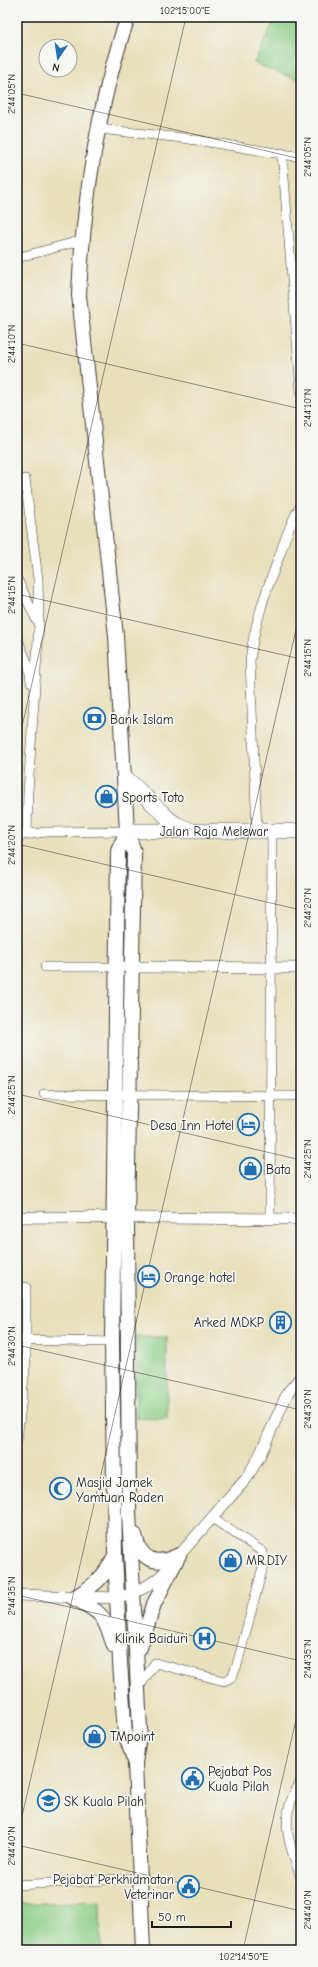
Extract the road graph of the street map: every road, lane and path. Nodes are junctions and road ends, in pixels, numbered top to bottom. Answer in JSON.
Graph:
{"nodes":[{"id":1,"x":128,"y":17,"type":"edge"},
{"id":2,"x":99,"y":129,"type":"junction"},
{"id":3,"x":282,"y":153,"type":"junction"},
{"id":4,"x":301,"y":157,"type":"edge"},
{"id":5,"x":83,"y":240,"type":"junction"},
{"id":6,"x":17,"y":258,"type":"edge"},
{"id":7,"x":301,"y":391,"type":"edge"},
{"id":8,"x":25,"y":479,"type":"dead end"},
{"id":9,"x":301,"y":506,"type":"edge"},
{"id":10,"x":17,"y":579,"type":"edge"},
{"id":11,"x":39,"y":626,"type":"junction"},
{"id":12,"x":17,"y":638,"type":"edge"},
{"id":13,"x":34,"y":702,"type":"junction"},
{"id":14,"x":125,"y":777,"type":"junction"},
{"id":15,"x":127,"y":831,"type":"junction"},
{"id":16,"x":192,"y":831,"type":"junction"},
{"id":17,"x":265,"y":831,"type":"junction"},
{"id":18,"x":301,"y":831,"type":"edge"},
{"id":19,"x":27,"y":834,"type":"junction"},
{"id":20,"x":17,"y":836,"type":"edge"},
{"id":21,"x":45,"y":967,"type":"dead end"},
{"id":22,"x":116,"y":967,"type":"junction"},
{"id":23,"x":132,"y":967,"type":"junction"},
{"id":24,"x":272,"y":968,"type":"junction"},
{"id":25,"x":301,"y":968,"type":"edge"},
{"id":26,"x":44,"y":1094,"type":"dead end"},
{"id":27,"x":115,"y":1095,"type":"junction"},
{"id":28,"x":130,"y":1095,"type":"junction"},
{"id":29,"x":271,"y":1096,"type":"junction"},
{"id":30,"x":301,"y":1096,"type":"edge"},
{"id":31,"x":17,"y":1217,"type":"edge"},
{"id":32,"x":120,"y":1218,"type":"junction"},
{"id":33,"x":270,"y":1218,"type":"junction"},
{"id":34,"x":301,"y":1219,"type":"edge"},
{"id":35,"x":26,"y":1287,"type":"dead end"},
{"id":36,"x":22,"y":1341,"type":"edge"},
{"id":37,"x":112,"y":1342,"type":"junction"},
{"id":38,"x":301,"y":1377,"type":"edge"},
{"id":39,"x":17,"y":1441,"type":"edge"},
{"id":40,"x":129,"y":1512,"type":"junction"},
{"id":41,"x":212,"y":1518,"type":"junction"},
{"id":42,"x":116,"y":1553,"type":"junction"},
{"id":43,"x":180,"y":1555,"type":"junction"},
{"id":44,"x":133,"y":1594,"type":"junction"},
{"id":45,"x":17,"y":1595,"type":"edge"},
{"id":46,"x":73,"y":1598,"type":"junction"},
{"id":47,"x":117,"y":1598,"type":"junction"},
{"id":48,"x":120,"y":1662,"type":"junction"},
{"id":49,"x":136,"y":1664,"type":"junction"},
{"id":50,"x":138,"y":1690,"type":"junction"},
{"id":51,"x":135,"y":1763,"type":"junction"},
{"id":52,"x":301,"y":1782,"type":"edge"},
{"id":53,"x":301,"y":1877,"type":"edge"},
{"id":54,"x":139,"y":1878,"type":"junction"},
{"id":55,"x":17,"y":1886,"type":"edge"},
{"id":56,"x":143,"y":1950,"type":"edge"}],
"edges":[{"from":1,"to":2,"type":"main road"},
{"from":2,"to":3,"type":"street"},
{"from":2,"to":5,"type":"main road"},
{"from":3,"to":4,"type":"street"},
{"from":3,"to":7,"type":"street"},
{"from":5,"to":6,"type":"street"},
{"from":5,"to":14,"type":"main road"},
{"from":8,"to":11,"type":"street"},
{"from":9,"to":17,"type":"street"},
{"from":10,"to":11,"type":"street"},
{"from":11,"to":13,"type":"street"},
{"from":12,"to":13,"type":"street"},
{"from":13,"to":19,"type":"street"},
{"from":14,"to":15,"type":"main road"},
{"from":14,"to":16,"type":"highway"},
{"from":15,"to":16,"type":"highway","name":"Jalan Raja Melewar"},
{"from":15,"to":19,"type":"street"},
{"from":15,"to":22,"type":"main road"},
{"from":15,"to":23,"type":"main road"},
{"from":16,"to":17,"type":"highway","name":"Jalan Raja Melewar"},
{"from":17,"to":18,"type":"highway","name":"Jalan Raja Melewar"},
{"from":17,"to":24,"type":"street"},
{"from":19,"to":20,"type":"street"},
{"from":21,"to":22,"type":"street"},
{"from":22,"to":23,"type":"street"},
{"from":22,"to":27,"type":"main road"},
{"from":23,"to":24,"type":"street"},
{"from":23,"to":28,"type":"main road"},
{"from":24,"to":25,"type":"street"},
{"from":24,"to":29,"type":"street"},
{"from":26,"to":27,"type":"street"},
{"from":27,"to":28,"type":"street"},
{"from":27,"to":32,"type":"main road"},
{"from":28,"to":29,"type":"street"},
{"from":28,"to":32,"type":"main road"},
{"from":29,"to":30,"type":"street"},
{"from":29,"to":33,"type":"street"},
{"from":31,"to":32,"type":"street"},
{"from":32,"to":33,"type":"street"},
{"from":32,"to":37,"type":"main road"},
{"from":32,"to":40,"type":"main road"},
{"from":33,"to":34,"type":"street"},
{"from":35,"to":36,"type":"street"},
{"from":36,"to":37,"type":"street"},
{"from":36,"to":39,"type":"street"},
{"from":37,"to":42,"type":"main road"},
{"from":38,"to":41,"type":"street"},
{"from":40,"to":43,"type":"main road"},
{"from":40,"to":44,"type":"main road"},
{"from":41,"to":43,"type":"street"},
{"from":41,"to":50,"type":"street"},
{"from":42,"to":46,"type":"main road"},
{"from":42,"to":47,"type":"main road"},
{"from":43,"to":44,"type":"street"},
{"from":43,"to":49,"type":"main road"},
{"from":44,"to":47,"type":"street"},
{"from":44,"to":49,"type":"main road"},
{"from":45,"to":46,"type":"street"},
{"from":46,"to":47,"type":"street"},
{"from":46,"to":48,"type":"main road"},
{"from":47,"to":48,"type":"main road"},
{"from":48,"to":51,"type":"main road"},
{"from":49,"to":50,"type":"main road"},
{"from":50,"to":51,"type":"main road"},
{"from":51,"to":54,"type":"main road"},
{"from":52,"to":53,"type":"street"},
{"from":54,"to":55,"type":"street"},
{"from":54,"to":56,"type":"main road"}]}
